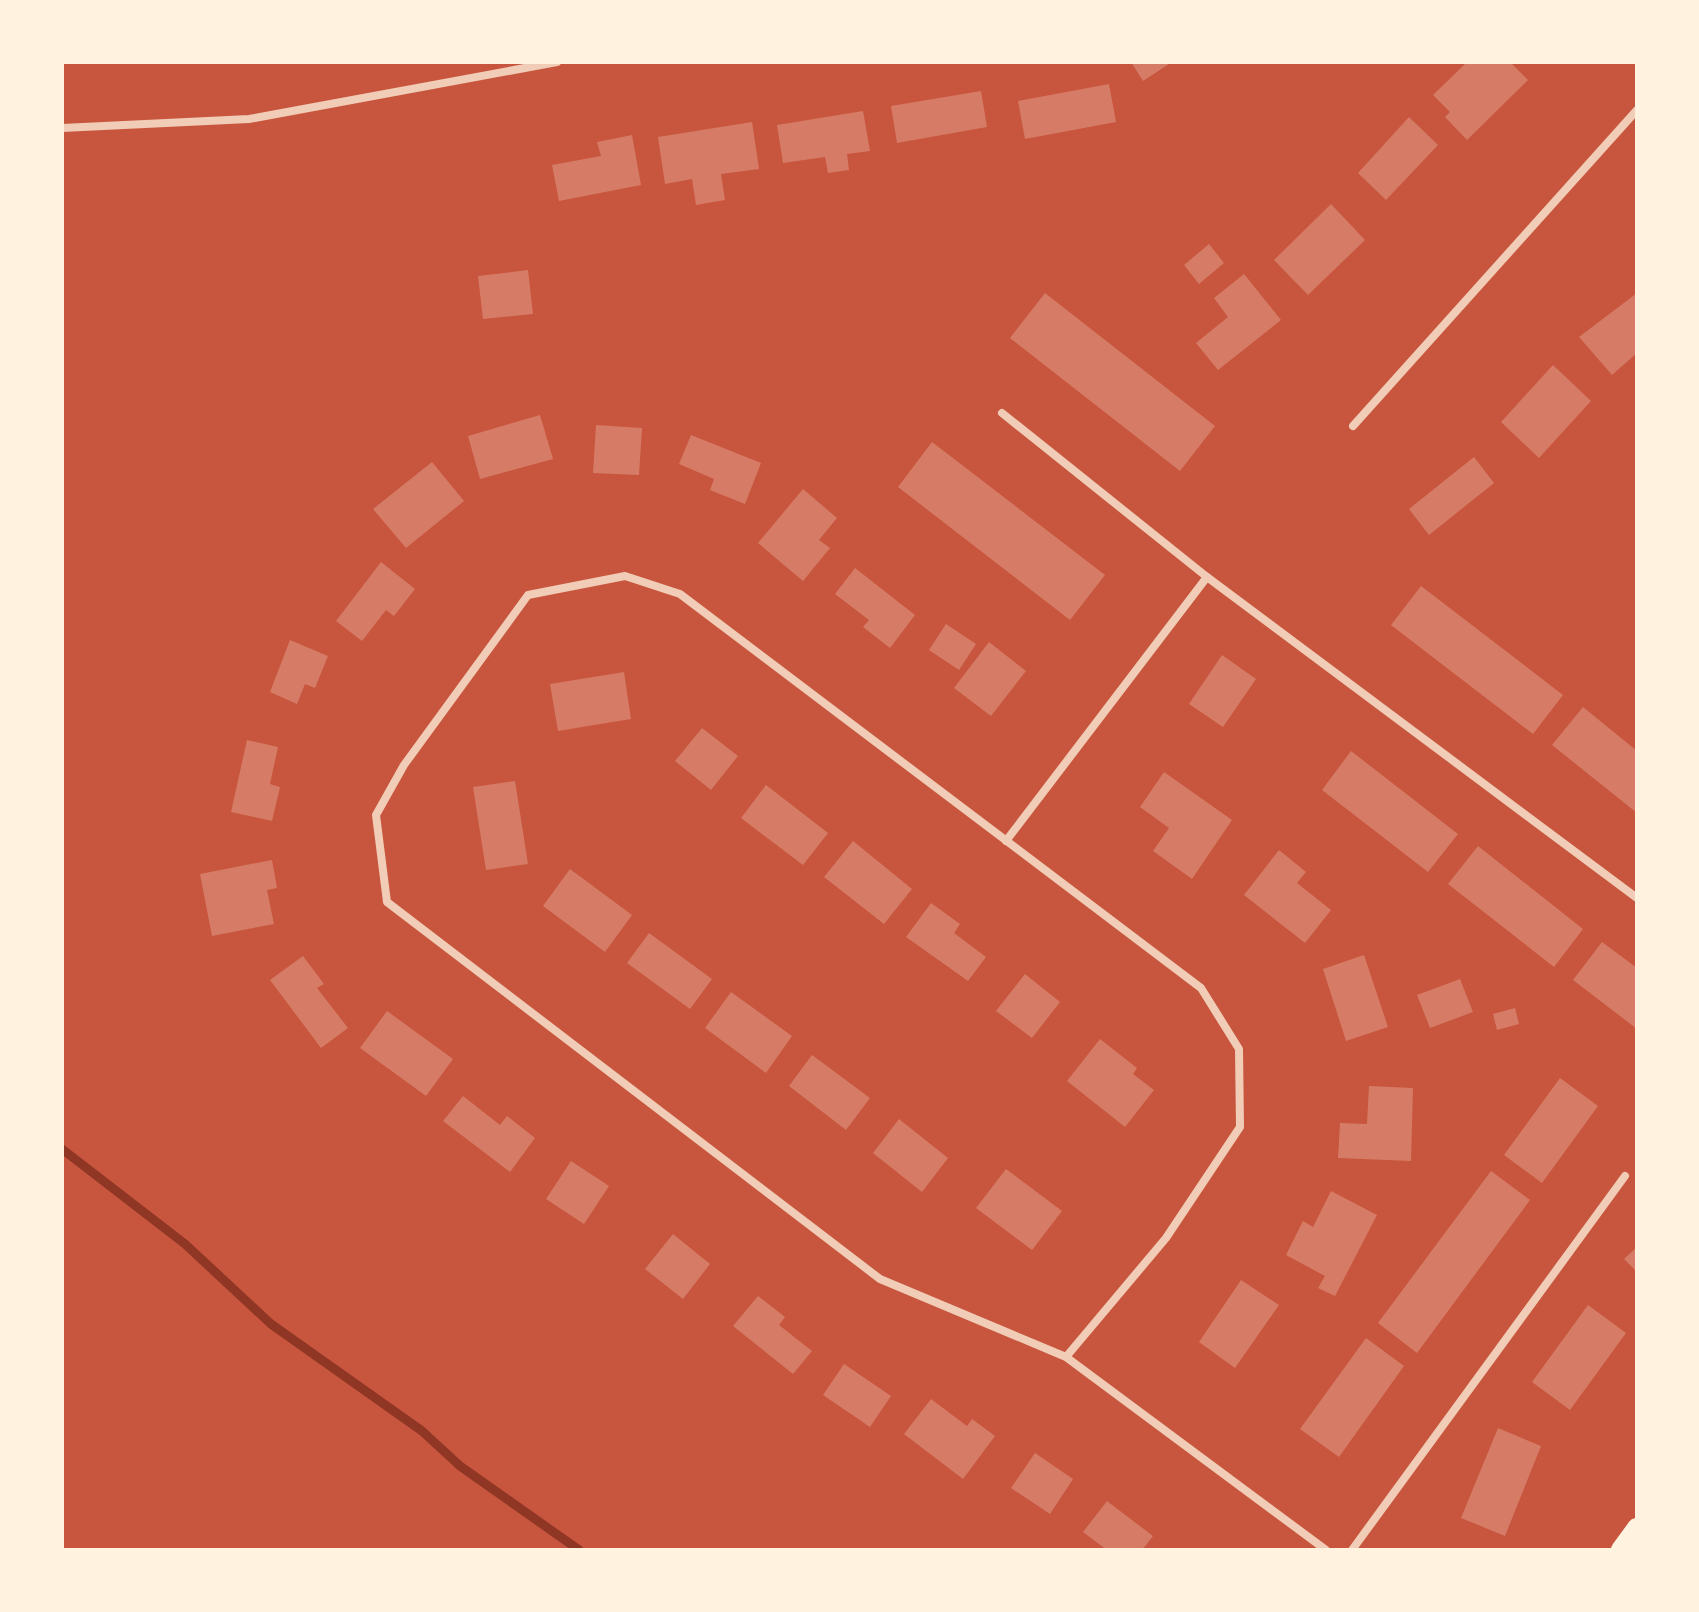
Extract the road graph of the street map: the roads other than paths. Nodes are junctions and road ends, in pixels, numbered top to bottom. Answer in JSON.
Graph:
{"nodes":[{"id":1,"x":557,"y":62,"type":"edge"},
{"id":2,"x":1637,"y":110,"type":"edge"},
{"id":3,"x":62,"y":128,"type":"edge"},
{"id":4,"x":1002,"y":413,"type":"dead end"},
{"id":5,"x":1353,"y":426,"type":"dead end"},
{"id":6,"x":1207,"y":577,"type":"junction"},
{"id":7,"x":1006,"y":841,"type":"junction"},
{"id":8,"x":1637,"y":898,"type":"edge"},
{"id":9,"x":1625,"y":1176,"type":"dead end"},
{"id":10,"x":1066,"y":1357,"type":"junction"},
{"id":11,"x":1637,"y":1528,"type":"edge"},
{"id":12,"x":1326,"y":1550,"type":"edge"},
{"id":13,"x":1352,"y":1550,"type":"edge"},
{"id":14,"x":1621,"y":1550,"type":"edge"}],
"edges":[{"from":1,"to":3,"type":"street"},
{"from":2,"to":5,"type":"street"},
{"from":4,"to":6,"type":"street"},
{"from":6,"to":7,"type":"street"},
{"from":6,"to":8,"type":"street"},
{"from":7,"to":10,"type":"street"},
{"from":7,"to":10,"type":"street"},
{"from":9,"to":13,"type":"street"},
{"from":10,"to":12,"type":"street"},
{"from":11,"to":14,"type":"main road"}]}
